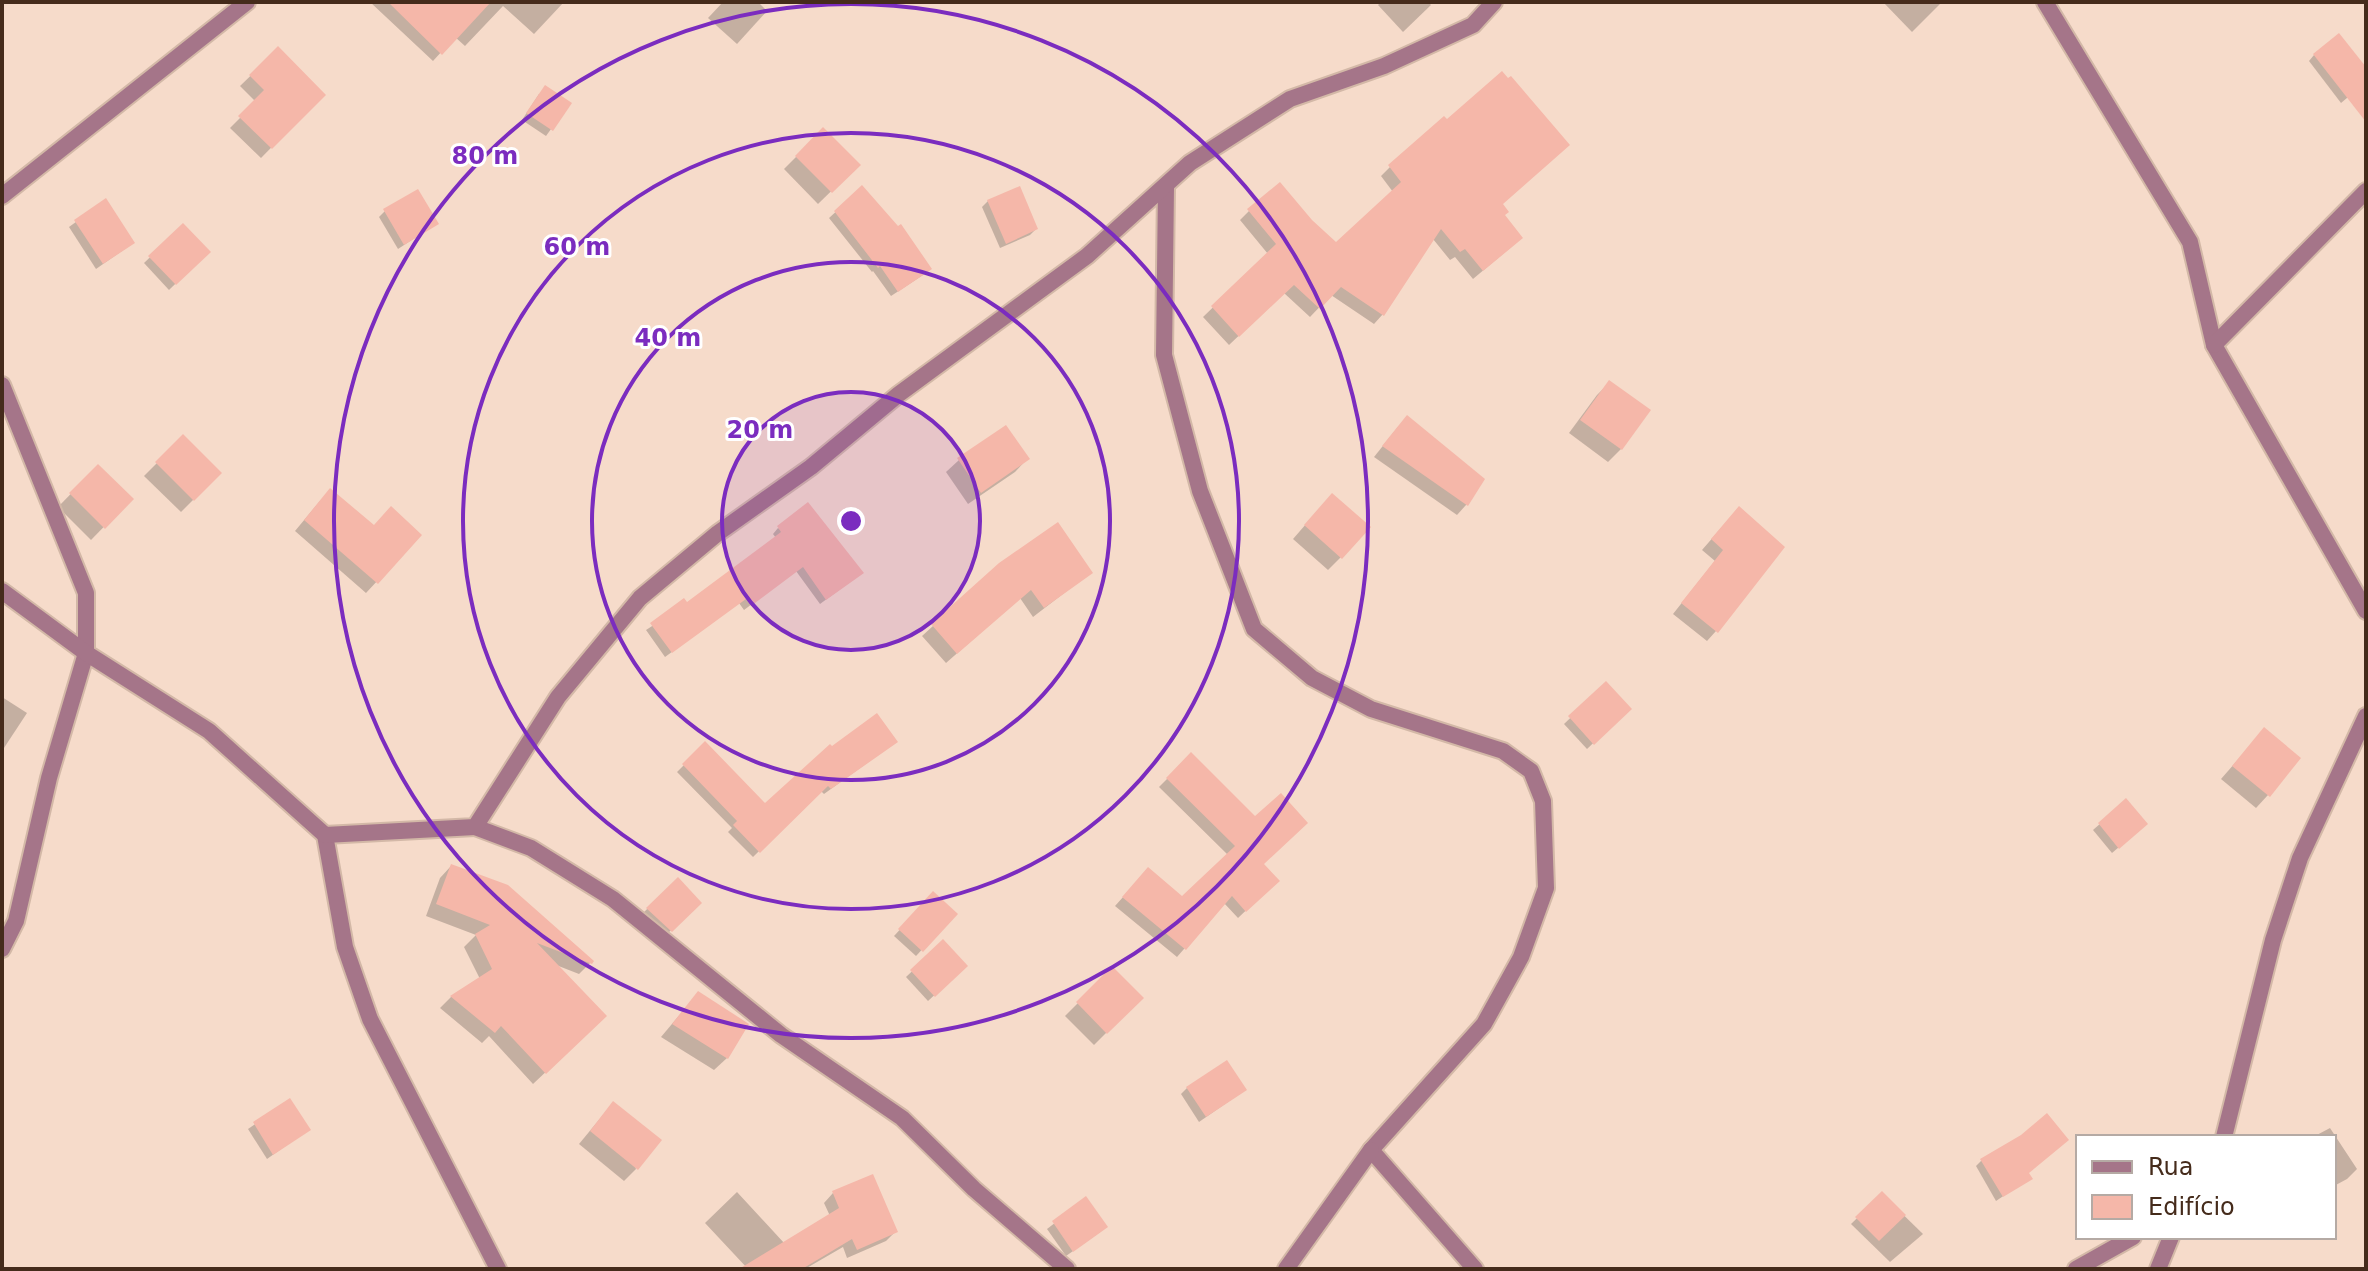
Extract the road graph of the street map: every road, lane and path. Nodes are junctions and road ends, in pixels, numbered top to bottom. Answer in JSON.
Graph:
{"nodes":[{"id":1,"x":247,"y":2,"type":"edge"},
{"id":2,"x":1494,"y":2,"type":"edge"},
{"id":3,"x":2045,"y":2,"type":"edge"},
{"id":4,"x":1166,"y":187,"type":"junction"},
{"id":5,"x":2366,"y":191,"type":"edge"},
{"id":6,"x":2,"y":196,"type":"edge"},
{"id":7,"x":2214,"y":345,"type":"junction"},
{"id":8,"x":2,"y":385,"type":"edge"},
{"id":9,"x":2,"y":591,"type":"edge"},
{"id":10,"x":2366,"y":611,"type":"edge"},
{"id":11,"x":86,"y":653,"type":"junction"},
{"id":12,"x":2366,"y":716,"type":"edge"},
{"id":13,"x":475,"y":827,"type":"junction"},
{"id":14,"x":325,"y":835,"type":"junction"},
{"id":15,"x":2,"y":949,"type":"edge"},
{"id":16,"x":2224,"y":1135,"type":"edge"},
{"id":17,"x":1371,"y":1150,"type":"junction"},
{"id":18,"x":2129,"y":1239,"type":"edge"},
{"id":19,"x":2170,"y":1239,"type":"edge"},
{"id":20,"x":498,"y":1269,"type":"edge"},
{"id":21,"x":1067,"y":1269,"type":"edge"},
{"id":22,"x":1286,"y":1269,"type":"edge"},
{"id":23,"x":1475,"y":1269,"type":"edge"},
{"id":24,"x":2076,"y":1269,"type":"edge"},
{"id":25,"x":2158,"y":1269,"type":"edge"}],
"edges":[{"from":1,"to":6,"type":"street"},
{"from":2,"to":4,"type":"street"},
{"from":3,"to":7,"type":"street"},
{"from":4,"to":13,"type":"street"},
{"from":4,"to":17,"type":"street"},
{"from":5,"to":7,"type":"street"},
{"from":7,"to":10,"type":"street"},
{"from":8,"to":11,"type":"street"},
{"from":9,"to":11,"type":"street"},
{"from":11,"to":14,"type":"street"},
{"from":11,"to":15,"type":"street"},
{"from":12,"to":16,"type":"street"},
{"from":13,"to":14,"type":"street"},
{"from":13,"to":21,"type":"street"},
{"from":14,"to":20,"type":"street"},
{"from":17,"to":22,"type":"street"},
{"from":17,"to":23,"type":"street"},
{"from":18,"to":24,"type":"street"},
{"from":19,"to":25,"type":"street"}]}
